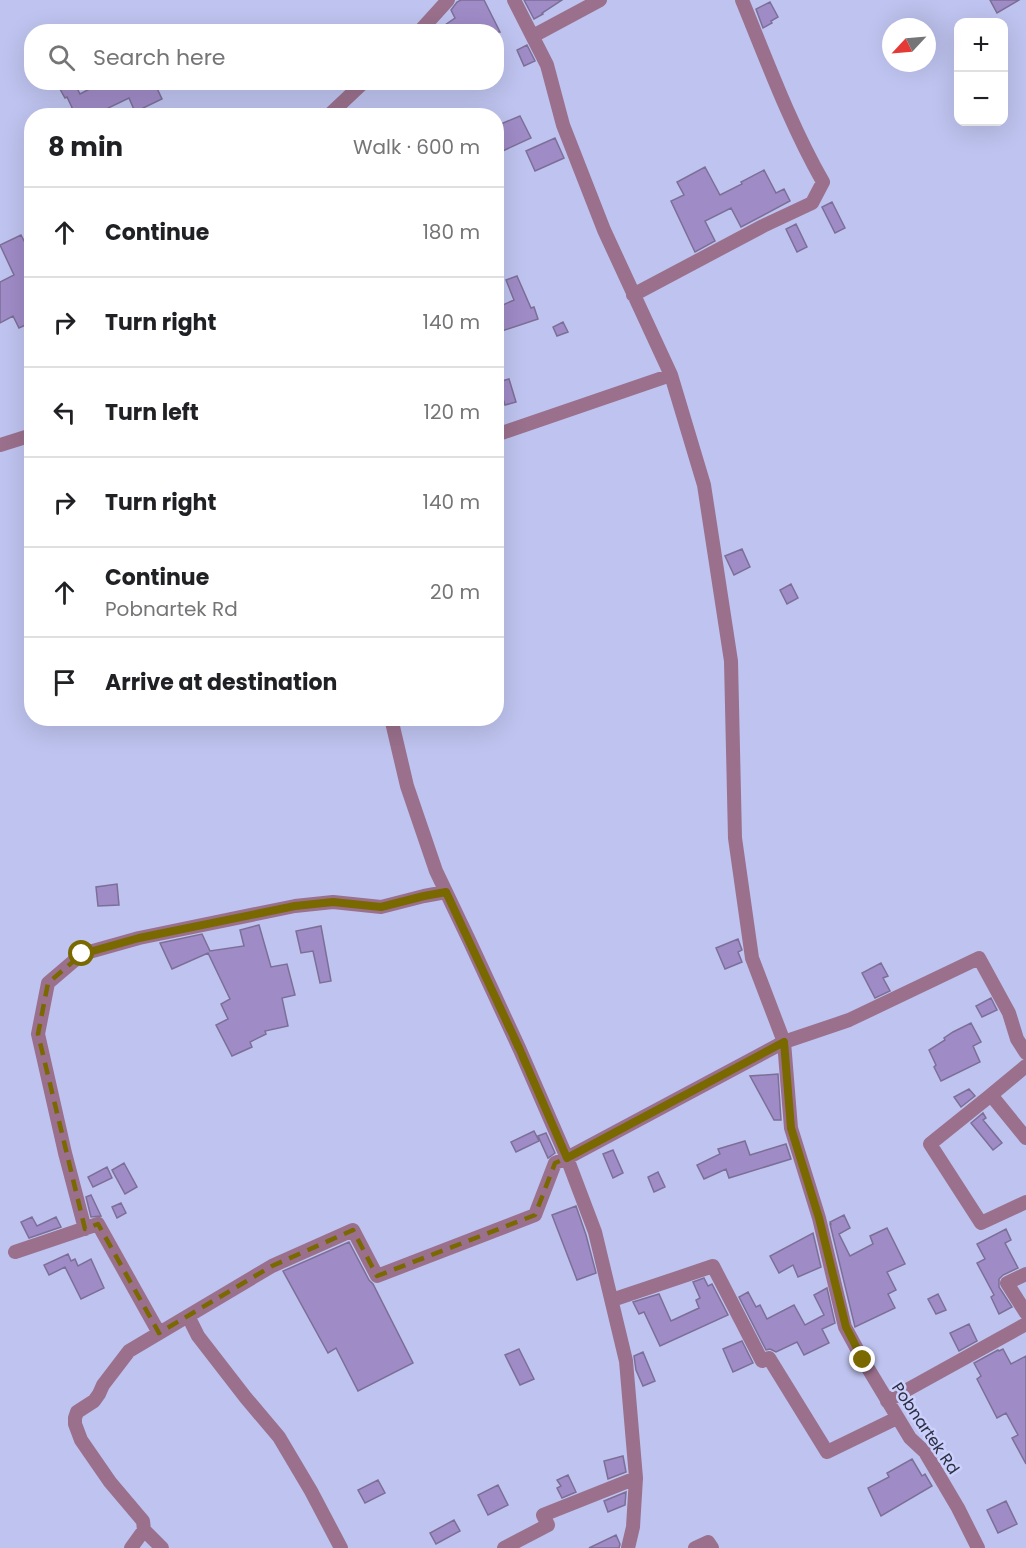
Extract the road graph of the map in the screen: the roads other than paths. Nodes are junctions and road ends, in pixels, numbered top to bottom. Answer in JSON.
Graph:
{"nodes":[{"id":1,"x":448,"y":0,"type":"edge"},
{"id":2,"x":514,"y":0,"type":"edge"},
{"id":3,"x":600,"y":0,"type":"edge"},
{"id":4,"x":742,"y":0,"type":"edge"},
{"id":5,"x":426,"y":24,"type":"edge"},
{"id":6,"x":533,"y":36,"type":"junction"},
{"id":7,"x":356,"y":90,"type":"edge"},
{"id":8,"x":336,"y":108,"type":"edge"},
{"id":9,"x":633,"y":295,"type":"junction"},
{"id":10,"x":671,"y":375,"type":"junction"},
{"id":11,"x":504,"y":432,"type":"edge"},
{"id":12,"x":24,"y":438,"type":"edge"},
{"id":13,"x":0,"y":445,"type":"edge"},
{"id":14,"x":393,"y":726,"type":"edge"},
{"id":15,"x":446,"y":892,"type":"junction"},
{"id":16,"x":784,"y":1042,"type":"junction"},
{"id":17,"x":1026,"y":1053,"type":"edge"},
{"id":18,"x":1026,"y":1066,"type":"edge"},
{"id":19,"x":991,"y":1095,"type":"junction"},
{"id":20,"x":1026,"y":1138,"type":"edge"},
{"id":21,"x":567,"y":1158,"type":"junction"},
{"id":22,"x":1023,"y":1203,"type":"edge"},
{"id":23,"x":1026,"y":1218,"type":"edge"},
{"id":24,"x":85,"y":1229,"type":"junction"},
{"id":25,"x":15,"y":1252,"type":"dead end"},
{"id":26,"x":1026,"y":1274,"type":"edge"},
{"id":27,"x":612,"y":1300,"type":"junction"},
{"id":28,"x":1026,"y":1313,"type":"edge"},
{"id":29,"x":188,"y":1316,"type":"junction"},
{"id":30,"x":1026,"y":1324,"type":"edge"},
{"id":31,"x":159,"y":1333,"type":"junction"},
{"id":32,"x":887,"y":1401,"type":"junction"},
{"id":33,"x":897,"y":1418,"type":"junction"},
{"id":34,"x":636,"y":1478,"type":"junction"},
{"id":35,"x":144,"y":1530,"type":"junction"},
{"id":36,"x":131,"y":1548,"type":"edge"},
{"id":37,"x":162,"y":1548,"type":"edge"},
{"id":38,"x":342,"y":1548,"type":"edge"},
{"id":39,"x":504,"y":1548,"type":"edge"},
{"id":40,"x":628,"y":1548,"type":"edge"},
{"id":41,"x":695,"y":1548,"type":"edge"},
{"id":42,"x":712,"y":1548,"type":"edge"},
{"id":43,"x":978,"y":1548,"type":"edge"}],
"edges":[{"from":1,"to":5,"type":"street"},
{"from":2,"to":6,"type":"street","name":"Pobnartek Rd"},
{"from":3,"to":6,"type":"street"},
{"from":4,"to":9,"type":"street"},
{"from":6,"to":9,"type":"street","name":"Pobnartek Rd"},
{"from":7,"to":8,"type":"street"},
{"from":9,"to":10,"type":"street","name":"Pobnartek Rd"},
{"from":10,"to":11,"type":"street"},
{"from":10,"to":16,"type":"street","name":"Pobnartek Rd"},
{"from":12,"to":13,"type":"street"},
{"from":14,"to":15,"type":"street"},
{"from":15,"to":21,"type":"street"},
{"from":15,"to":24,"type":"street"},
{"from":16,"to":17,"type":"street"},
{"from":16,"to":21,"type":"street"},
{"from":16,"to":32,"type":"street","name":"Pobnartek Rd"},
{"from":18,"to":19,"type":"street"},
{"from":19,"to":20,"type":"street"},
{"from":19,"to":22,"type":"street"},
{"from":21,"to":27,"type":"street"},
{"from":21,"to":29,"type":"street"},
{"from":22,"to":23,"type":"street"},
{"from":24,"to":25,"type":"street"},
{"from":24,"to":31,"type":"street"},
{"from":26,"to":28,"type":"street"},
{"from":27,"to":33,"type":"street"},
{"from":27,"to":34,"type":"street"},
{"from":29,"to":31,"type":"street"},
{"from":29,"to":38,"type":"street"},
{"from":30,"to":32,"type":"street"},
{"from":31,"to":35,"type":"street"},
{"from":32,"to":33,"type":"street","name":"Pobnartek Rd"},
{"from":33,"to":43,"type":"street","name":"Pobnartek Rd"},
{"from":34,"to":39,"type":"street"},
{"from":34,"to":40,"type":"street"},
{"from":35,"to":36,"type":"street"},
{"from":35,"to":37,"type":"street"},
{"from":41,"to":42,"type":"street"}]}
